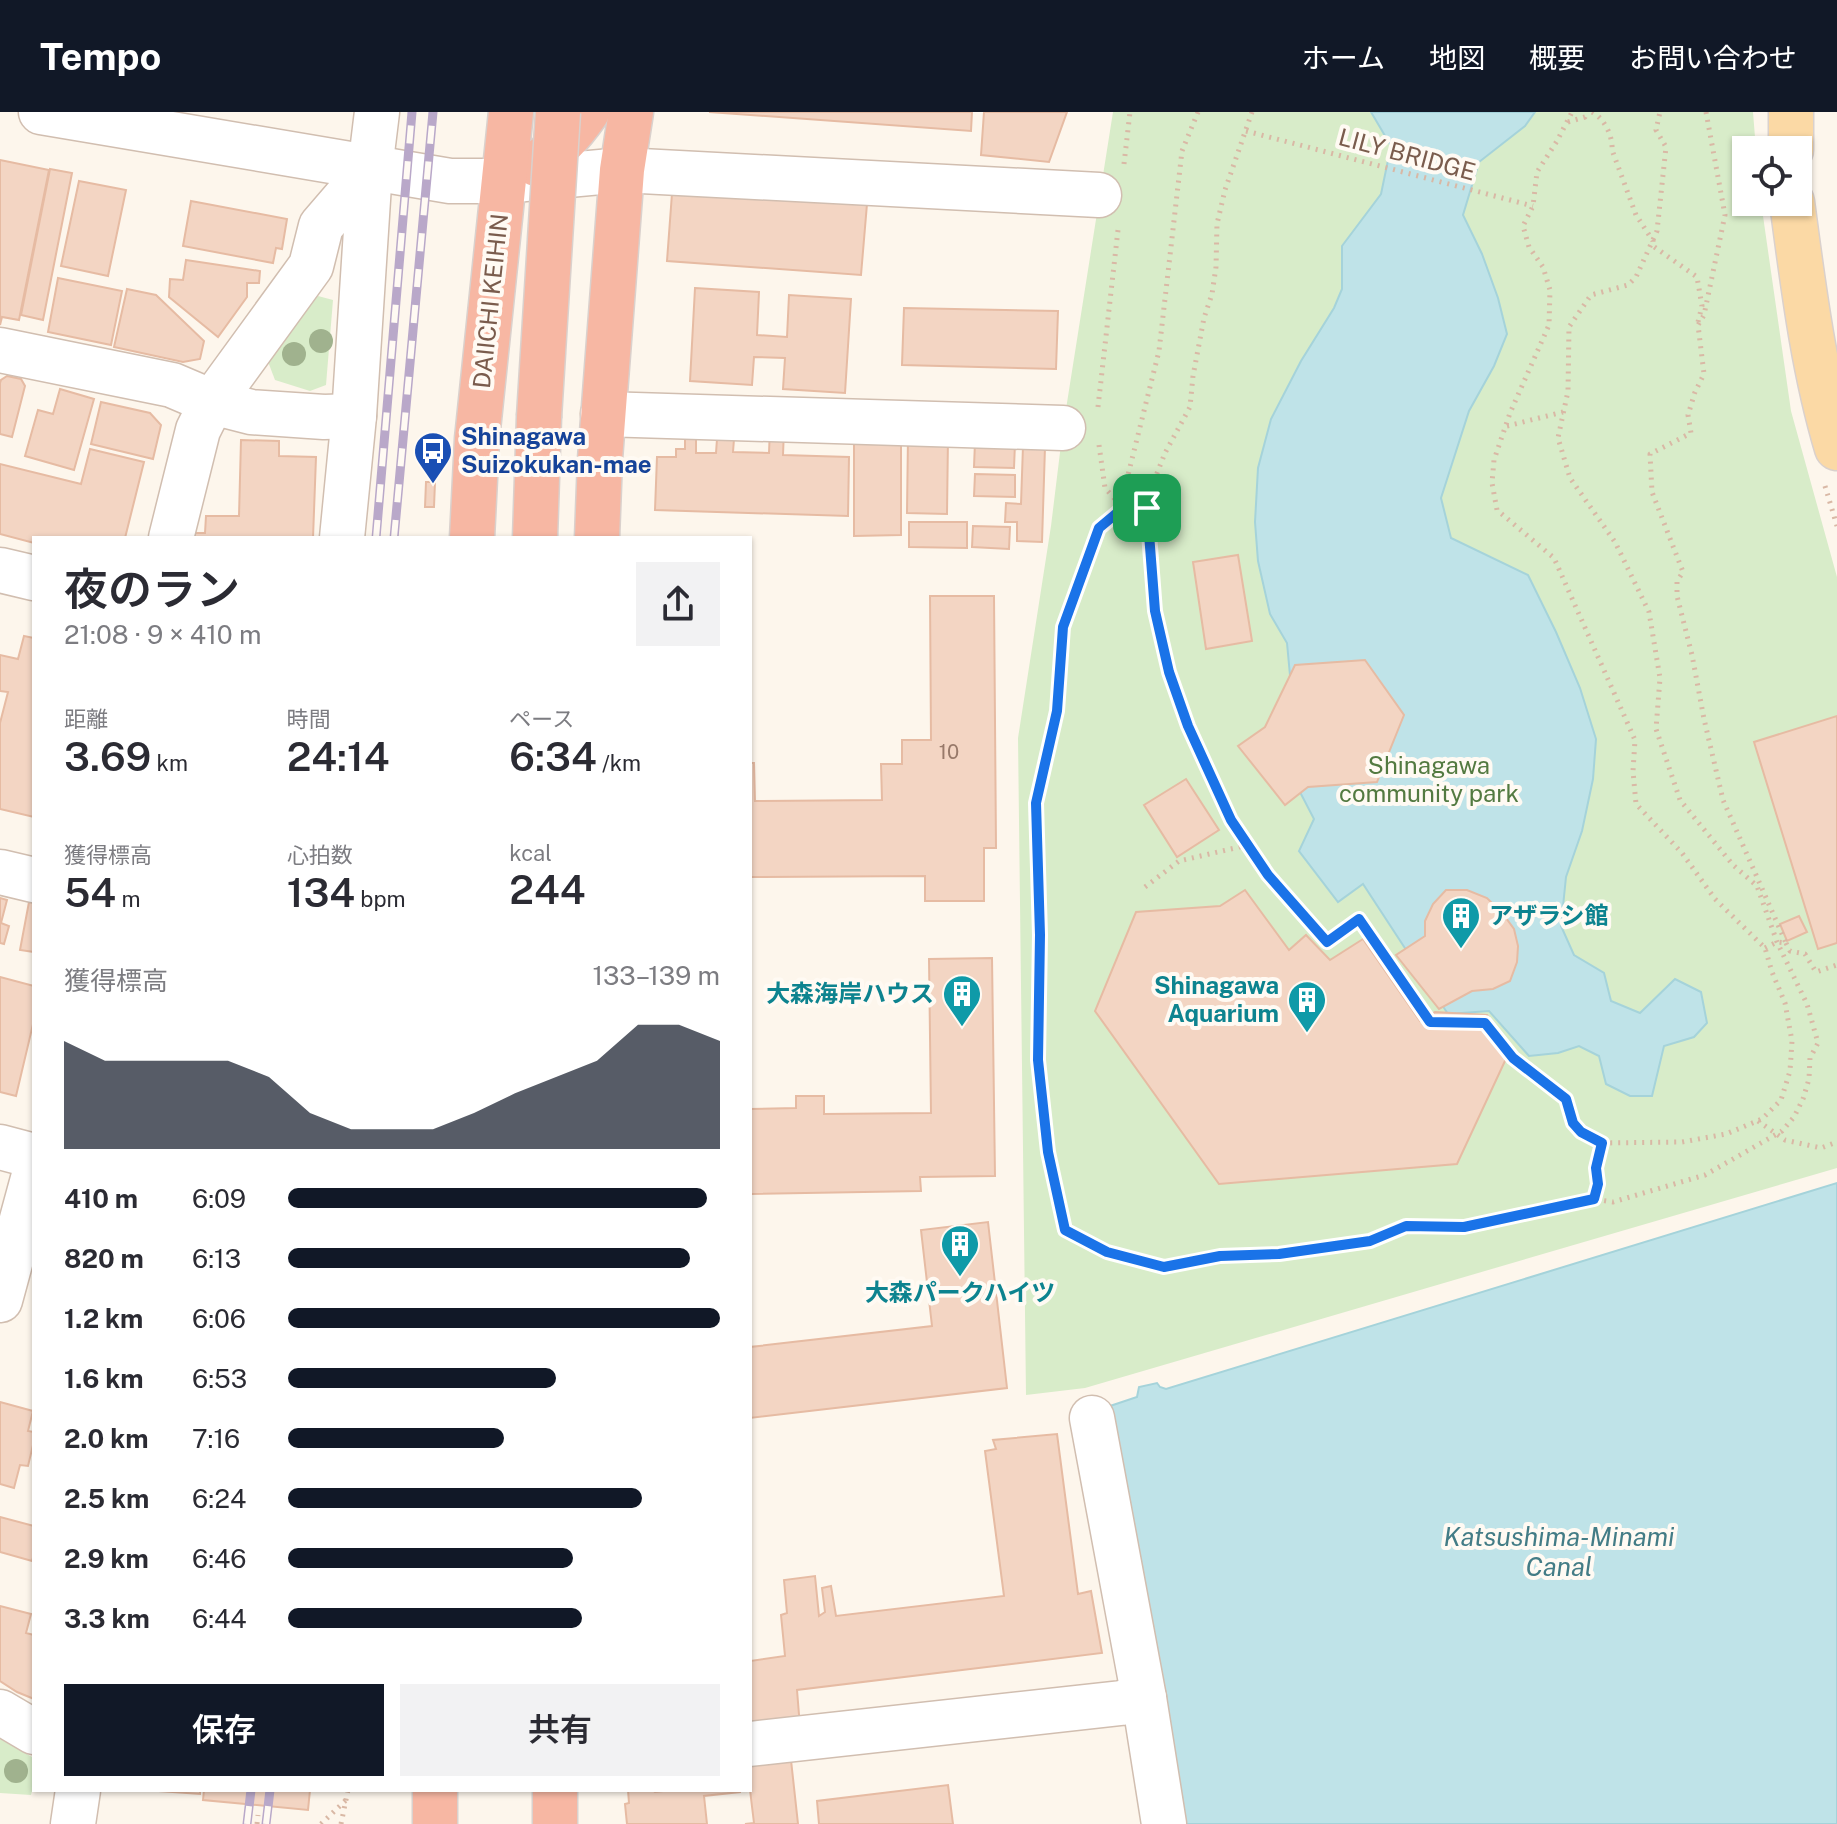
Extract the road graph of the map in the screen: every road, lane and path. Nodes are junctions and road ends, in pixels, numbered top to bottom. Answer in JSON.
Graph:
{"nodes":[{"id":1,"x":41,"y":112,"type":"edge"},
{"id":2,"x":377,"y":112,"type":"edge"},
{"id":3,"x":511,"y":112,"type":"edge"},
{"id":4,"x":558,"y":112,"type":"edge"},
{"id":5,"x":587,"y":112,"type":"edge"},
{"id":6,"x":631,"y":112,"type":"edge"},
{"id":7,"x":1130,"y":112,"type":"edge"},
{"id":8,"x":1198,"y":112,"type":"edge"},
{"id":9,"x":1252,"y":112,"type":"edge"},
{"id":10,"x":1572,"y":112,"type":"edge"},
{"id":11,"x":1590,"y":112,"type":"edge"},
{"id":12,"x":1660,"y":112,"type":"edge"},
{"id":13,"x":1706,"y":112,"type":"edge"},
{"id":14,"x":1791,"y":112,"type":"edge"},
{"id":15,"x":1567,"y":122,"type":"junction"},
{"id":16,"x":1246,"y":131,"type":"junction"},
{"id":17,"x":1791,"y":136,"type":"edge"},
{"id":18,"x":370,"y":169,"type":"junction"},
{"id":19,"x":622,"y":170,"type":"junction"},
{"id":20,"x":503,"y":181,"type":"junction"},
{"id":21,"x":1114,"y":195,"type":"junction"},
{"id":22,"x":1533,"y":206,"type":"junction"},
{"id":23,"x":1794,"y":216,"type":"edge"},
{"id":24,"x":1653,"y":241,"type":"junction"},
{"id":25,"x":1698,"y":325,"type":"junction"},
{"id":26,"x":0,"y":350,"type":"edge"},
{"id":27,"x":212,"y":402,"type":"junction"},
{"id":28,"x":1564,"y":412,"type":"junction"},
{"id":29,"x":603,"y":414,"type":"junction"},
{"id":30,"x":354,"y":416,"type":"junction"},
{"id":31,"x":1086,"y":424,"type":"junction"},
{"id":32,"x":1506,"y":426,"type":"junction"},
{"id":33,"x":1837,"y":448,"type":"edge"},
{"id":34,"x":1123,"y":508,"type":"junction"},
{"id":35,"x":1147,"y":508,"type":"junction"},
{"id":36,"x":172,"y":536,"type":"edge"},
{"id":37,"x":342,"y":536,"type":"edge"},
{"id":38,"x":472,"y":536,"type":"edge"},
{"id":39,"x":535,"y":536,"type":"edge"},
{"id":40,"x":597,"y":536,"type":"edge"},
{"id":41,"x":0,"y":570,"type":"edge"},
{"id":42,"x":32,"y":578,"type":"edge"},
{"id":43,"x":1248,"y":845,"type":"junction"},
{"id":44,"x":0,"y":872,"type":"edge"},
{"id":45,"x":32,"y":880,"type":"edge"},
{"id":46,"x":1145,"y":887,"type":"dead end"},
{"id":47,"x":1777,"y":942,"type":"junction"},
{"id":48,"x":1786,"y":943,"type":"junction"},
{"id":49,"x":1765,"y":948,"type":"junction"},
{"id":50,"x":1837,"y":965,"type":"edge"},
{"id":51,"x":1757,"y":1121,"type":"junction"},
{"id":52,"x":1776,"y":1134,"type":"junction"},
{"id":53,"x":1837,"y":1142,"type":"edge"},
{"id":54,"x":1602,"y":1143,"type":"junction"},
{"id":55,"x":0,"y":1147,"type":"edge"},
{"id":56,"x":32,"y":1155,"type":"edge"},
{"id":57,"x":32,"y":1182,"type":"edge"},
{"id":58,"x":1594,"y":1199,"type":"junction"},
{"id":59,"x":0,"y":1301,"type":"edge"},
{"id":60,"x":32,"y":1310,"type":"edge"},
{"id":61,"x":1092,"y":1418,"type":"dead end"},
{"id":62,"x":1144,"y":1698,"type":"junction"},
{"id":63,"x":0,"y":1712,"type":"edge"},
{"id":64,"x":32,"y":1731,"type":"edge"},
{"id":65,"x":752,"y":1744,"type":"edge"},
{"id":66,"x":78,"y":1792,"type":"edge"},
{"id":67,"x":348,"y":1792,"type":"edge"},
{"id":68,"x":435,"y":1792,"type":"edge"},
{"id":69,"x":346,"y":1800,"type":"junction"},
{"id":70,"x":258,"y":1815,"type":"dead end"},
{"id":71,"x":73,"y":1824,"type":"edge"},
{"id":72,"x":257,"y":1824,"type":"edge"},
{"id":73,"x":321,"y":1824,"type":"edge"},
{"id":74,"x":341,"y":1824,"type":"edge"},
{"id":75,"x":435,"y":1824,"type":"edge"},
{"id":76,"x":1164,"y":1824,"type":"edge"}],
"edges":[{"from":1,"to":18,"type":"street"},
{"from":2,"to":18,"type":"street"},
{"from":3,"to":20,"type":"highway","name":"DAIICHI KEIHIN"},
{"from":4,"to":39,"type":"highway","bridge":true},
{"from":5,"to":20,"type":"highway"},
{"from":6,"to":19,"type":"highway"},
{"from":7,"to":21,"type":"path"},
{"from":8,"to":34,"type":"path"},
{"from":9,"to":16,"type":"path"},
{"from":10,"to":15,"type":"path"},
{"from":11,"to":15,"type":"path"},
{"from":11,"to":24,"type":"path"},
{"from":12,"to":24,"type":"path"},
{"from":13,"to":25,"type":"path"},
{"from":14,"to":17,"type":"main road"},
{"from":15,"to":22,"type":"path"},
{"from":16,"to":22,"type":"path","name":"LILY BRIDGE"},
{"from":16,"to":35,"type":"path"},
{"from":18,"to":20,"type":"street"},
{"from":18,"to":27,"type":"street"},
{"from":18,"to":30,"type":"street"},
{"from":19,"to":20,"type":"street"},
{"from":19,"to":21,"type":"street"},
{"from":19,"to":29,"type":"highway"},
{"from":20,"to":38,"type":"highway","name":"DAIICHI KEIHIN"},
{"from":21,"to":31,"type":"path"},
{"from":22,"to":32,"type":"path"},
{"from":23,"to":33,"type":"main road"},
{"from":24,"to":25,"type":"path"},
{"from":24,"to":28,"type":"path"},
{"from":25,"to":48,"type":"path"},
{"from":26,"to":27,"type":"street"},
{"from":27,"to":30,"type":"street"},
{"from":27,"to":36,"type":"street"},
{"from":28,"to":32,"type":"path"},
{"from":28,"to":47,"type":"path"},
{"from":29,"to":31,"type":"street"},
{"from":29,"to":40,"type":"highway"},
{"from":30,"to":37,"type":"street"},
{"from":31,"to":34,"type":"path"},
{"from":32,"to":49,"type":"path"},
{"from":34,"to":35,"type":"path"},
{"from":34,"to":58,"type":"path"},
{"from":35,"to":43,"type":"path"},
{"from":41,"to":42,"type":"street"},
{"from":43,"to":46,"type":"path"},
{"from":43,"to":54,"type":"path"},
{"from":44,"to":45,"type":"street"},
{"from":47,"to":48,"type":"path"},
{"from":47,"to":49,"type":"path"},
{"from":47,"to":52,"type":"path"},
{"from":48,"to":50,"type":"path"},
{"from":49,"to":51,"type":"path"},
{"from":51,"to":52,"type":"path"},
{"from":51,"to":54,"type":"path"},
{"from":52,"to":53,"type":"path"},
{"from":52,"to":58,"type":"path"},
{"from":54,"to":58,"type":"path"},
{"from":55,"to":56,"type":"street"},
{"from":57,"to":59,"type":"street"},
{"from":59,"to":60,"type":"street"},
{"from":61,"to":62,"type":"street"},
{"from":62,"to":65,"type":"street"},
{"from":62,"to":76,"type":"street"},
{"from":63,"to":64,"type":"street"},
{"from":66,"to":71,"type":"street"},
{"from":67,"to":69,"type":"path"},
{"from":68,"to":75,"type":"highway"},
{"from":69,"to":73,"type":"path"},
{"from":69,"to":74,"type":"path"},
{"from":70,"to":72,"type":"path"}]}
